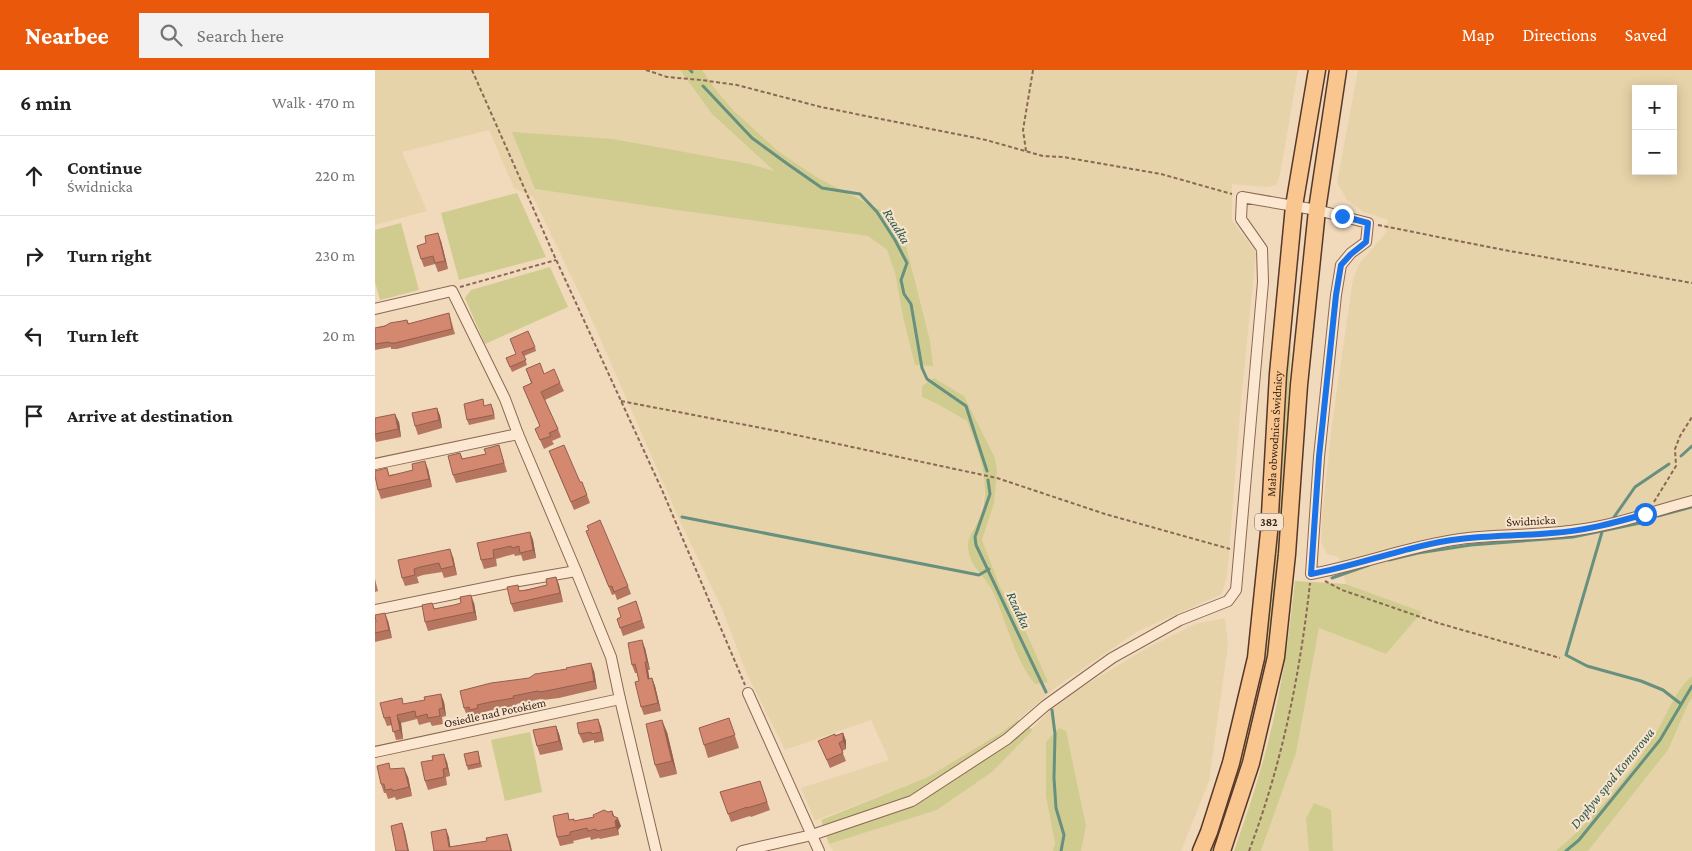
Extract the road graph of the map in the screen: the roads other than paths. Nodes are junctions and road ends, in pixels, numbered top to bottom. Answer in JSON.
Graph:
{"nodes":[{"id":1,"x":1317,"y":70,"type":"edge"},
{"id":2,"x":1338,"y":70,"type":"edge"},
{"id":3,"x":1294,"y":206,"type":"junction"},
{"id":4,"x":1317,"y":210,"type":"junction"},
{"id":5,"x":375,"y":309,"type":"edge"},
{"id":6,"x":518,"y":434,"type":"junction"},
{"id":7,"x":375,"y":464,"type":"edge"},
{"id":8,"x":1692,"y":501,"type":"edge"},
{"id":9,"x":576,"y":571,"type":"junction"},
{"id":10,"x":375,"y":610,"type":"edge"},
{"id":11,"x":749,"y":693,"type":"road end"},
{"id":12,"x":620,"y":699,"type":"junction"},
{"id":13,"x":375,"y":752,"type":"edge"},
{"id":14,"x":812,"y":834,"type":"junction"},
{"id":15,"x":656,"y":851,"type":"edge"},
{"id":16,"x":742,"y":851,"type":"edge"},
{"id":17,"x":819,"y":851,"type":"edge"},
{"id":18,"x":1201,"y":851,"type":"edge"},
{"id":19,"x":1222,"y":851,"type":"edge"}],
"edges":[{"from":1,"to":3,"type":"main road","name":"Mała obwodnica Świdnicy","number":"382"},
{"from":2,"to":4,"type":"main road","name":"Mała obwodnica Świdnicy","number":"382"},
{"from":3,"to":4,"type":"street"},
{"from":3,"to":14,"type":"street"},
{"from":3,"to":18,"type":"main road","name":"Mała obwodnica Świdnicy","number":"382"},
{"from":4,"to":8,"type":"street","name":"Świdnicka"},
{"from":4,"to":19,"type":"main road","name":"Mała obwodnica Świdnicy","number":"382"},
{"from":5,"to":6,"type":"street"},
{"from":6,"to":7,"type":"street"},
{"from":6,"to":9,"type":"street"},
{"from":9,"to":10,"type":"street"},
{"from":9,"to":12,"type":"street"},
{"from":11,"to":14,"type":"street"},
{"from":12,"to":13,"type":"street","name":"Osiedle nad Potokiem"},
{"from":12,"to":15,"type":"street"},
{"from":14,"to":16,"type":"street"},
{"from":14,"to":17,"type":"street"}]}
